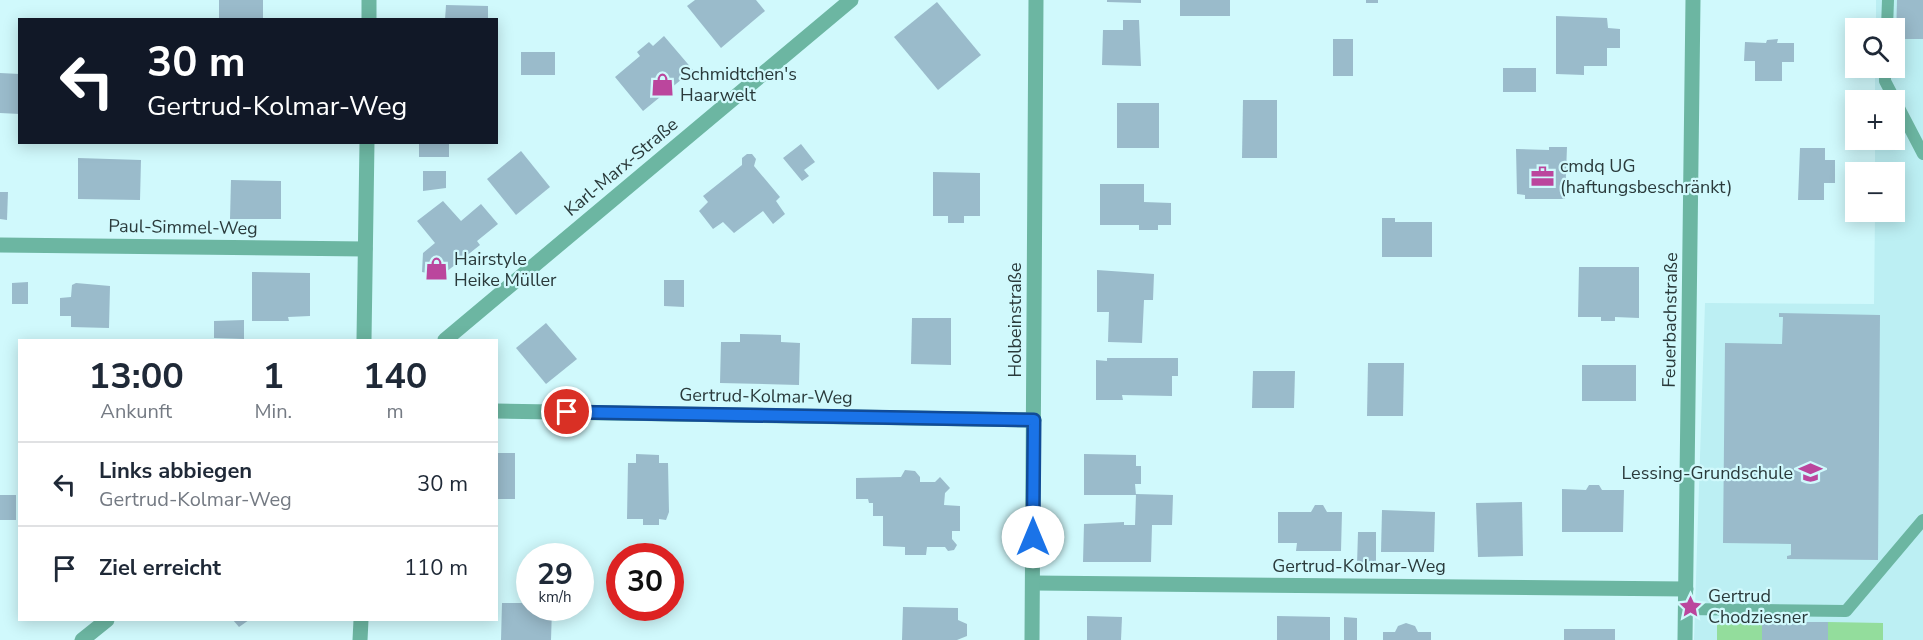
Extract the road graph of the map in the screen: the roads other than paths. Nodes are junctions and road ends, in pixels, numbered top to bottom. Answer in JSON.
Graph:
{"nodes":[{"id":1,"x":369,"y":0,"type":"edge"},
{"id":2,"x":850,"y":0,"type":"edge"},
{"id":3,"x":1036,"y":0,"type":"edge"},
{"id":4,"x":1693,"y":0,"type":"edge"},
{"id":5,"x":1888,"y":0,"type":"edge"},
{"id":6,"x":369,"y":18,"type":"edge"},
{"id":7,"x":1887,"y":18,"type":"edge"},
{"id":8,"x":1885,"y":78,"type":"edge"},
{"id":9,"x":367,"y":144,"type":"edge"},
{"id":10,"x":1923,"y":154,"type":"edge"},
{"id":11,"x":0,"y":245,"type":"edge"},
{"id":12,"x":365,"y":249,"type":"junction"},
{"id":13,"x":364,"y":339,"type":"edge"},
{"id":14,"x":445,"y":339,"type":"edge"},
{"id":15,"x":498,"y":411,"type":"edge"},
{"id":16,"x":1034,"y":420,"type":"junction"},
{"id":17,"x":1923,"y":520,"type":"edge"},
{"id":18,"x":1033,"y":583,"type":"junction"},
{"id":19,"x":1686,"y":589,"type":"junction"},
{"id":20,"x":1685,"y":609,"type":"junction"},
{"id":21,"x":106,"y":621,"type":"edge"},
{"id":22,"x":361,"y":621,"type":"edge"},
{"id":23,"x":82,"y":640,"type":"edge"},
{"id":24,"x":360,"y":640,"type":"edge"},
{"id":25,"x":1032,"y":640,"type":"edge"},
{"id":26,"x":1685,"y":640,"type":"edge"}],
"edges":[{"from":1,"to":6,"type":"street"},
{"from":2,"to":14,"type":"street","name":"Karl-Marx-Straße"},
{"from":3,"to":16,"type":"street","name":"Holbeinstraße"},
{"from":4,"to":19,"type":"street","name":"Feuerbachstraße"},
{"from":5,"to":7,"type":"lane"},
{"from":8,"to":10,"type":"lane"},
{"from":9,"to":12,"type":"street"},
{"from":11,"to":12,"type":"street","name":"Paul-Simmel-Weg"},
{"from":12,"to":13,"type":"street"},
{"from":15,"to":16,"type":"street","name":"Gertrud-Kolmar-Weg"},
{"from":16,"to":18,"type":"street","name":"Holbeinstraße"},
{"from":17,"to":20,"type":"lane"},
{"from":18,"to":19,"type":"street","name":"Gertrud-Kolmar-Weg"},
{"from":18,"to":25,"type":"street","name":"Holbeinstraße"},
{"from":19,"to":20,"type":"street","name":"Feuerbachstraße"},
{"from":20,"to":26,"type":"street","name":"Feuerbachstraße"},
{"from":21,"to":23,"type":"street"},
{"from":22,"to":24,"type":"street"}]}
